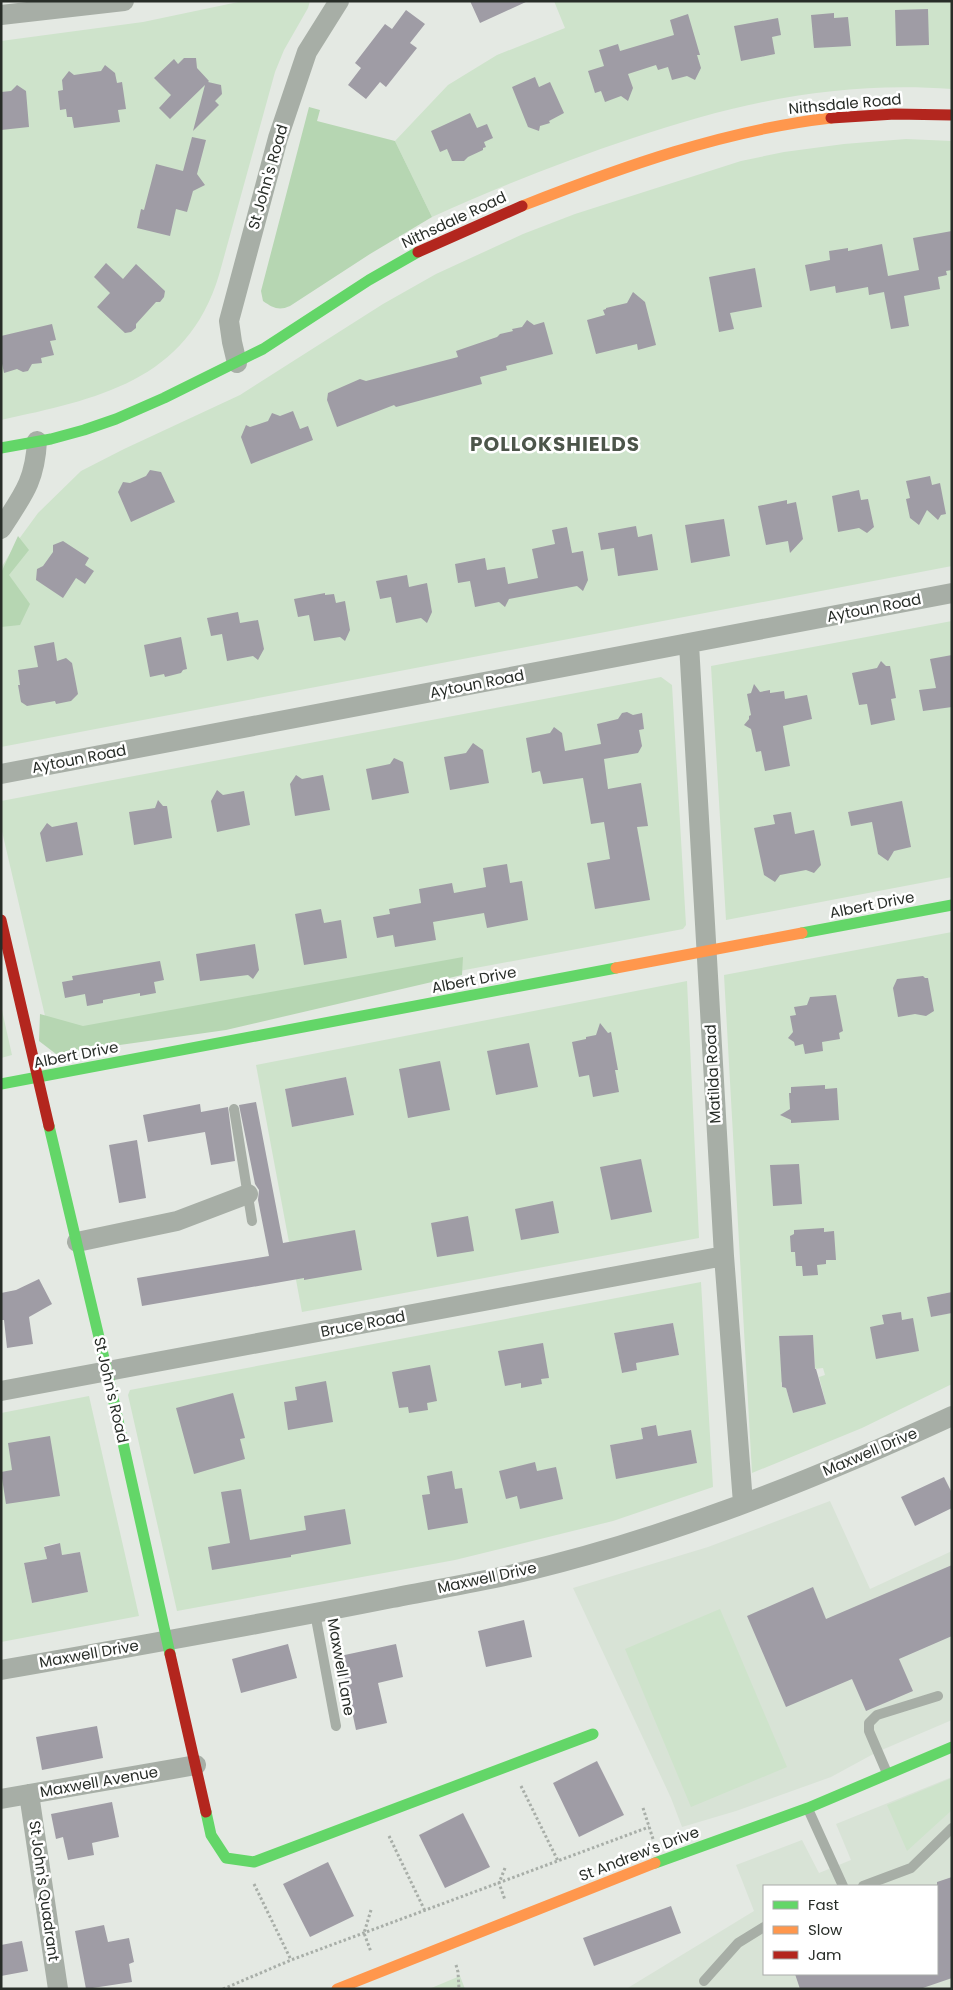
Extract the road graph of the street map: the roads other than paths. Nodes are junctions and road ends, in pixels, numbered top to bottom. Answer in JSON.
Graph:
{"nodes":[{"id":1,"x":124,"y":1,"type":"edge"},
{"id":2,"x":339,"y":1,"type":"edge"},
{"id":3,"x":1,"y":15,"type":"edge"},
{"id":4,"x":952,"y":116,"type":"edge"},
{"id":5,"x":237,"y":363,"type":"junction"},
{"id":6,"x":37,"y":441,"type":"junction"},
{"id":7,"x":1,"y":448,"type":"edge"},
{"id":8,"x":1,"y":529,"type":"edge"},
{"id":9,"x":952,"y":594,"type":"edge"},
{"id":10,"x":690,"y":644,"type":"junction"},
{"id":11,"x":1,"y":774,"type":"edge"},
{"id":12,"x":952,"y":905,"type":"edge"},
{"id":13,"x":1,"y":920,"type":"edge"},
{"id":14,"x":707,"y":952,"type":"junction"},
{"id":15,"x":38,"y":1077,"type":"junction"},
{"id":16,"x":1,"y":1084,"type":"edge"},
{"id":17,"x":234,"y":1109,"type":"dead end"},
{"id":18,"x":248,"y":1194,"type":"junction"},
{"id":19,"x":252,"y":1221,"type":"dead end"},
{"id":20,"x":77,"y":1242,"type":"junction"},
{"id":21,"x":724,"y":1256,"type":"junction"},
{"id":22,"x":107,"y":1371,"type":"junction"},
{"id":23,"x":1,"y":1391,"type":"edge"},
{"id":24,"x":952,"y":1416,"type":"edge"},
{"id":25,"x":744,"y":1504,"type":"junction"},
{"id":26,"x":315,"y":1613,"type":"junction"},
{"id":27,"x":168,"y":1640,"type":"junction"},
{"id":28,"x":1,"y":1670,"type":"edge"},
{"id":29,"x":938,"y":1696,"type":"dead end"},
{"id":30,"x":336,"y":1726,"type":"dead end"},
{"id":31,"x":592,"y":1734,"type":"dead end"},
{"id":32,"x":952,"y":1747,"type":"edge"},
{"id":33,"x":196,"y":1765,"type":"junction"},
{"id":34,"x":888,"y":1774,"type":"junction"},
{"id":35,"x":29,"y":1794,"type":"junction"},
{"id":36,"x":1,"y":1799,"type":"edge"},
{"id":37,"x":808,"y":1808,"type":"junction"},
{"id":38,"x":952,"y":1828,"type":"edge"},
{"id":39,"x":843,"y":1885,"type":"edge"},
{"id":40,"x":865,"y":1885,"type":"edge"},
{"id":41,"x":763,"y":1929,"type":"edge"},
{"id":42,"x":704,"y":1981,"type":"dead end"},
{"id":43,"x":58,"y":1989,"type":"edge"},
{"id":44,"x":337,"y":1989,"type":"edge"}],
"edges":[{"from":1,"to":3,"type":"street"},
{"from":2,"to":5,"type":"street","name":"St John's Road"},
{"from":4,"to":5,"type":"street","name":"Nithsdale Road"},
{"from":5,"to":6,"type":"street","name":"Nithsdale Road"},
{"from":6,"to":7,"type":"street","name":"Nithsdale Road"},
{"from":6,"to":8,"type":"street"},
{"from":9,"to":10,"type":"street","name":"Aytoun Road"},
{"from":10,"to":11,"type":"street","name":"Aytoun Road"},
{"from":10,"to":14,"type":"street","name":"Matilda Road"},
{"from":12,"to":14,"type":"street","name":"Albert Drive"},
{"from":13,"to":15,"type":"street","name":"St John's Road"},
{"from":14,"to":15,"type":"street","name":"Albert Drive"},
{"from":14,"to":21,"type":"street","name":"Matilda Road"},
{"from":15,"to":16,"type":"street","name":"Albert Drive"},
{"from":15,"to":20,"type":"street","name":"St John's Road"},
{"from":17,"to":18,"type":"lane"},
{"from":18,"to":19,"type":"lane"},
{"from":18,"to":20,"type":"street"},
{"from":20,"to":22,"type":"street","name":"St John's Road"},
{"from":21,"to":22,"type":"street","name":"Bruce Road"},
{"from":21,"to":25,"type":"street","name":"Matilda Road"},
{"from":22,"to":23,"type":"street","name":"Bruce Road"},
{"from":22,"to":27,"type":"street","name":"St John's Road"},
{"from":24,"to":25,"type":"street","name":"Maxwell Drive"},
{"from":25,"to":26,"type":"street","name":"Maxwell Drive"},
{"from":26,"to":27,"type":"street","name":"Maxwell Drive"},
{"from":26,"to":30,"type":"lane","name":"Maxwell Lane"},
{"from":27,"to":28,"type":"street","name":"Maxwell Drive"},
{"from":27,"to":33,"type":"street","name":"St John's Road"},
{"from":29,"to":34,"type":"lane"},
{"from":31,"to":33,"type":"street","name":"St John's Road"},
{"from":32,"to":34,"type":"street","name":"St Andrew's Drive"},
{"from":33,"to":35,"type":"street","name":"Maxwell Avenue"},
{"from":34,"to":37,"type":"street","name":"St Andrew's Drive"},
{"from":35,"to":36,"type":"street","name":"Maxwell Avenue"},
{"from":35,"to":43,"type":"street","name":"St John's Quadrant"},
{"from":37,"to":39,"type":"lane"},
{"from":37,"to":44,"type":"street","name":"St Andrew's Drive"},
{"from":38,"to":40,"type":"lane"},
{"from":41,"to":42,"type":"lane"}]}
